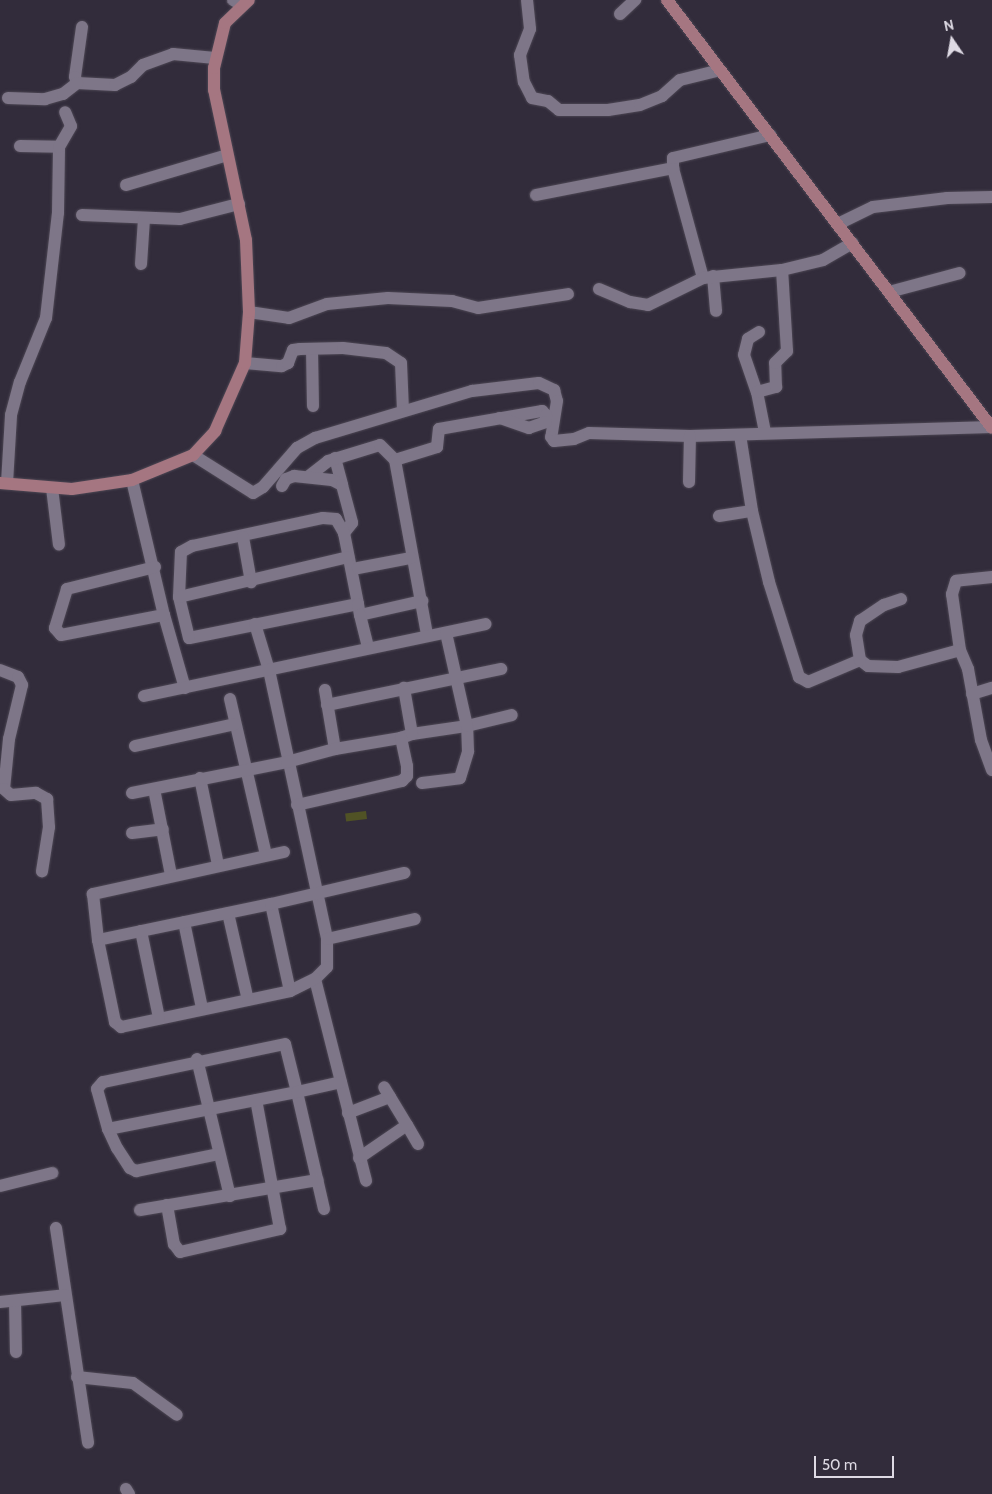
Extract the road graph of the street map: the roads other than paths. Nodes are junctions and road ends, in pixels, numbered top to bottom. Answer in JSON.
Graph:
{"nodes":[{"id":1,"x":527,"y":0,"type":"edge"},
{"id":2,"x":635,"y":0,"type":"edge"},
{"id":3,"x":667,"y":0,"type":"edge"},
{"id":4,"x":241,"y":2,"type":"edge"},
{"id":5,"x":620,"y":14,"type":"dead end"},
{"id":6,"x":82,"y":27,"type":"dead end"},
{"id":7,"x":215,"y":58,"type":"junction"},
{"id":8,"x":720,"y":70,"type":"junction"},
{"id":9,"x":77,"y":83,"type":"junction"},
{"id":10,"x":8,"y":98,"type":"dead end"},
{"id":11,"x":64,"y":112,"type":"dead end"},
{"id":12,"x":770,"y":135,"type":"junction"},
{"id":13,"x":20,"y":146,"type":"dead end"},
{"id":14,"x":59,"y":147,"type":"junction"},
{"id":15,"x":227,"y":155,"type":"junction"},
{"id":16,"x":673,"y":168,"type":"junction"},
{"id":17,"x":126,"y":184,"type":"dead end"},
{"id":18,"x":536,"y":195,"type":"dead end"},
{"id":19,"x":992,"y":197,"type":"edge"},
{"id":20,"x":239,"y":204,"type":"junction"},
{"id":21,"x":82,"y":215,"type":"dead end"},
{"id":22,"x":144,"y":219,"type":"junction"},
{"id":23,"x":838,"y":224,"type":"junction"},
{"id":24,"x":853,"y":243,"type":"junction"},
{"id":25,"x":141,"y":264,"type":"dead end"},
{"id":26,"x":782,"y":270,"type":"junction"},
{"id":27,"x":960,"y":274,"type":"dead end"},
{"id":28,"x":708,"y":277,"type":"junction"},
{"id":29,"x":599,"y":289,"type":"dead end"},
{"id":30,"x":889,"y":292,"type":"junction"},
{"id":31,"x":568,"y":294,"type":"dead end"},
{"id":32,"x":716,"y":311,"type":"dead end"},
{"id":33,"x":249,"y":312,"type":"junction"},
{"id":34,"x":759,"y":332,"type":"dead end"},
{"id":35,"x":312,"y":349,"type":"junction"},
{"id":36,"x":245,"y":363,"type":"junction"},
{"id":37,"x":757,"y":392,"type":"junction"},
{"id":38,"x":313,"y":406,"type":"dead end"},
{"id":39,"x":403,"y":410,"type":"junction"},
{"id":40,"x":500,"y":418,"type":"dead end"},
{"id":41,"x":992,"y":427,"type":"edge"},
{"id":42,"x":765,"y":432,"type":"junction"},
{"id":43,"x":740,"y":434,"type":"junction"},
{"id":44,"x":690,"y":436,"type":"junction"},
{"id":45,"x":193,"y":455,"type":"junction"},
{"id":46,"x":336,"y":458,"type":"junction"},
{"id":47,"x":395,"y":460,"type":"junction"},
{"id":48,"x":309,"y":476,"type":"junction"},
{"id":49,"x":132,"y":480,"type":"junction"},
{"id":50,"x":689,"y":482,"type":"dead end"},
{"id":51,"x":4,"y":483,"type":"edge"},
{"id":52,"x":342,"y":485,"type":"junction"},
{"id":53,"x":282,"y":486,"type":"dead end"},
{"id":54,"x":52,"y":488,"type":"junction"},
{"id":55,"x":752,"y":511,"type":"junction"},
{"id":56,"x":719,"y":516,"type":"dead end"},
{"id":57,"x":344,"y":533,"type":"junction"},
{"id":58,"x":243,"y":537,"type":"junction"},
{"id":59,"x":59,"y":545,"type":"dead end"},
{"id":60,"x":348,"y":557,"type":"junction"},
{"id":61,"x":411,"y":558,"type":"junction"},
{"id":62,"x":155,"y":567,"type":"junction"},
{"id":63,"x":358,"y":568,"type":"dead end"},
{"id":64,"x":992,"y":577,"type":"edge"},
{"id":65,"x":251,"y":582,"type":"junction"},
{"id":66,"x":179,"y":597,"type":"junction"},
{"id":67,"x":901,"y":599,"type":"dead end"},
{"id":68,"x":422,"y":601,"type":"junction"},
{"id":69,"x":359,"y":609,"type":"junction"},
{"id":70,"x":164,"y":615,"type":"junction"},
{"id":71,"x":255,"y":624,"type":"junction"},
{"id":72,"x":485,"y":624,"type":"dead end"},
{"id":73,"x":446,"y":633,"type":"junction"},
{"id":74,"x":427,"y":635,"type":"junction"},
{"id":75,"x":368,"y":648,"type":"junction"},
{"id":76,"x":960,"y":650,"type":"junction"},
{"id":77,"x":860,"y":660,"type":"junction"},
{"id":78,"x":501,"y":669,"type":"dead end"},
{"id":79,"x":0,"y":670,"type":"edge"},
{"id":80,"x":268,"y":670,"type":"junction"},
{"id":81,"x":457,"y":678,"type":"junction"},
{"id":82,"x":185,"y":688,"type":"junction"},
{"id":83,"x":404,"y":688,"type":"junction"},
{"id":84,"x":992,"y":688,"type":"edge"},
{"id":85,"x":325,"y":690,"type":"dead end"},
{"id":86,"x":972,"y":694,"type":"junction"},
{"id":87,"x":144,"y":696,"type":"dead end"},
{"id":88,"x":230,"y":699,"type":"dead end"},
{"id":89,"x":327,"y":705,"type":"junction"},
{"id":90,"x":512,"y":715,"type":"dead end"},
{"id":91,"x":235,"y":724,"type":"junction"},
{"id":92,"x":467,"y":726,"type":"junction"},
{"id":93,"x":407,"y":736,"type":"junction"},
{"id":94,"x":986,"y":739,"type":"edge"},
{"id":95,"x":135,"y":746,"type":"dead end"},
{"id":96,"x":335,"y":748,"type":"junction"},
{"id":97,"x":287,"y":762,"type":"junction"},
{"id":98,"x":245,"y":770,"type":"junction"},
{"id":99,"x":992,"y":770,"type":"edge"},
{"id":100,"x":200,"y":778,"type":"junction"},
{"id":101,"x":422,"y":783,"type":"dead end"},
{"id":102,"x":154,"y":789,"type":"junction"},
{"id":103,"x":132,"y":793,"type":"dead end"},
{"id":104,"x":297,"y":805,"type":"junction"},
{"id":105,"x":163,"y":829,"type":"junction"},
{"id":106,"x":132,"y":833,"type":"dead end"},
{"id":107,"x":284,"y":852,"type":"dead end"},
{"id":108,"x":266,"y":855,"type":"junction"},
{"id":109,"x":218,"y":864,"type":"junction"},
{"id":110,"x":42,"y":871,"type":"dead end"},
{"id":111,"x":404,"y":873,"type":"dead end"},
{"id":112,"x":171,"y":875,"type":"junction"},
{"id":113,"x":315,"y":894,"type":"junction"},
{"id":114,"x":272,"y":904,"type":"junction"},
{"id":115,"x":228,"y":913,"type":"junction"},
{"id":116,"x":415,"y":919,"type":"dead end"},
{"id":117,"x":184,"y":922,"type":"junction"},
{"id":118,"x":141,"y":930,"type":"junction"},
{"id":119,"x":327,"y":939,"type":"junction"},
{"id":120,"x":98,"y":940,"type":"junction"},
{"id":121,"x":315,"y":979,"type":"junction"},
{"id":122,"x":290,"y":991,"type":"junction"},
{"id":123,"x":248,"y":1000,"type":"junction"},
{"id":124,"x":202,"y":1008,"type":"junction"},
{"id":125,"x":159,"y":1018,"type":"junction"},
{"id":126,"x":198,"y":1059,"type":"junction"},
{"id":127,"x":340,"y":1082,"type":"junction"},
{"id":128,"x":297,"y":1092,"type":"junction"},
{"id":129,"x":256,"y":1100,"type":"junction"},
{"id":130,"x":210,"y":1108,"type":"junction"},
{"id":131,"x":348,"y":1113,"type":"junction"},
{"id":132,"x":407,"y":1125,"type":"junction"},
{"id":133,"x":108,"y":1129,"type":"junction"},
{"id":134,"x":418,"y":1144,"type":"dead end"},
{"id":135,"x":220,"y":1154,"type":"junction"},
{"id":136,"x":359,"y":1158,"type":"junction"},
{"id":137,"x":52,"y":1173,"type":"dead end"},
{"id":138,"x":317,"y":1180,"type":"junction"},
{"id":139,"x":366,"y":1181,"type":"dead end"},
{"id":140,"x":0,"y":1186,"type":"edge"},
{"id":141,"x":273,"y":1188,"type":"junction"},
{"id":142,"x":230,"y":1196,"type":"junction"},
{"id":143,"x":167,"y":1205,"type":"junction"},
{"id":144,"x":324,"y":1209,"type":"dead end"},
{"id":145,"x":140,"y":1210,"type":"dead end"},
{"id":146,"x":56,"y":1228,"type":"dead end"},
{"id":147,"x":65,"y":1295,"type":"junction"},
{"id":148,"x":15,"y":1301,"type":"junction"},
{"id":149,"x":0,"y":1302,"type":"edge"},
{"id":150,"x":16,"y":1352,"type":"dead end"},
{"id":151,"x":77,"y":1377,"type":"junction"},
{"id":152,"x":177,"y":1415,"type":"dead end"},
{"id":153,"x":88,"y":1442,"type":"dead end"}],
"edges":[{"from":1,"to":8,"type":"street"},
{"from":2,"to":5,"type":"street"},
{"from":3,"to":8,"type":"street"},
{"from":4,"to":7,"type":"street"},
{"from":6,"to":9,"type":"street"},
{"from":7,"to":9,"type":"street"},
{"from":7,"to":15,"type":"street"},
{"from":8,"to":12,"type":"street"},
{"from":9,"to":10,"type":"street"},
{"from":11,"to":14,"type":"street"},
{"from":12,"to":16,"type":"street"},
{"from":12,"to":23,"type":"street"},
{"from":13,"to":14,"type":"street"},
{"from":14,"to":51,"type":"street"},
{"from":15,"to":17,"type":"street"},
{"from":15,"to":20,"type":"street"},
{"from":16,"to":18,"type":"street"},
{"from":16,"to":28,"type":"street"},
{"from":19,"to":23,"type":"street"},
{"from":20,"to":22,"type":"street"},
{"from":20,"to":33,"type":"street"},
{"from":21,"to":22,"type":"street"},
{"from":22,"to":25,"type":"street"},
{"from":23,"to":24,"type":"street"},
{"from":24,"to":26,"type":"street"},
{"from":24,"to":30,"type":"street"},
{"from":26,"to":28,"type":"street"},
{"from":26,"to":37,"type":"street"},
{"from":27,"to":30,"type":"street"},
{"from":28,"to":29,"type":"street"},
{"from":28,"to":32,"type":"street"},
{"from":30,"to":41,"type":"street"},
{"from":31,"to":33,"type":"street"},
{"from":33,"to":36,"type":"street"},
{"from":34,"to":37,"type":"street"},
{"from":35,"to":36,"type":"street"},
{"from":35,"to":38,"type":"street"},
{"from":35,"to":39,"type":"street"},
{"from":36,"to":45,"type":"street"},
{"from":37,"to":42,"type":"street"},
{"from":39,"to":44,"type":"street"},
{"from":39,"to":45,"type":"street"},
{"from":40,"to":47,"type":"street"},
{"from":41,"to":42,"type":"street"},
{"from":42,"to":43,"type":"street"},
{"from":43,"to":44,"type":"street"},
{"from":43,"to":55,"type":"street"},
{"from":44,"to":50,"type":"street"},
{"from":45,"to":49,"type":"street"},
{"from":46,"to":47,"type":"street"},
{"from":46,"to":48,"type":"street"},
{"from":46,"to":52,"type":"street"},
{"from":47,"to":61,"type":"street"},
{"from":48,"to":52,"type":"street"},
{"from":48,"to":53,"type":"street"},
{"from":49,"to":54,"type":"street"},
{"from":49,"to":62,"type":"street"},
{"from":51,"to":54,"type":"street"},
{"from":52,"to":57,"type":"street"},
{"from":54,"to":59,"type":"street"},
{"from":55,"to":56,"type":"street"},
{"from":55,"to":77,"type":"street"},
{"from":57,"to":58,"type":"street"},
{"from":57,"to":60,"type":"street"},
{"from":58,"to":65,"type":"street"},
{"from":58,"to":66,"type":"street"},
{"from":60,"to":65,"type":"street"},
{"from":60,"to":69,"type":"street"},
{"from":61,"to":63,"type":"street"},
{"from":61,"to":68,"type":"street"},
{"from":62,"to":70,"type":"street"},
{"from":62,"to":70,"type":"street"},
{"from":64,"to":76,"type":"street"},
{"from":65,"to":66,"type":"street"},
{"from":66,"to":71,"type":"street"},
{"from":67,"to":77,"type":"street"},
{"from":68,"to":69,"type":"street"},
{"from":68,"to":74,"type":"street"},
{"from":69,"to":71,"type":"street"},
{"from":69,"to":75,"type":"street"},
{"from":70,"to":82,"type":"street"},
{"from":71,"to":80,"type":"street"},
{"from":72,"to":73,"type":"street"},
{"from":73,"to":74,"type":"street"},
{"from":73,"to":81,"type":"street"},
{"from":74,"to":75,"type":"street"},
{"from":75,"to":80,"type":"street"},
{"from":76,"to":77,"type":"street"},
{"from":76,"to":86,"type":"street"},
{"from":78,"to":81,"type":"street"},
{"from":79,"to":110,"type":"street"},
{"from":80,"to":82,"type":"street"},
{"from":80,"to":97,"type":"street"},
{"from":81,"to":83,"type":"street"},
{"from":81,"to":92,"type":"street"},
{"from":82,"to":87,"type":"street"},
{"from":83,"to":89,"type":"street"},
{"from":83,"to":93,"type":"street"},
{"from":84,"to":86,"type":"street"},
{"from":85,"to":89,"type":"street"},
{"from":86,"to":94,"type":"street"},
{"from":88,"to":91,"type":"street"},
{"from":89,"to":96,"type":"street"},
{"from":90,"to":92,"type":"street"},
{"from":91,"to":95,"type":"street"},
{"from":91,"to":98,"type":"street"},
{"from":92,"to":93,"type":"street"},
{"from":92,"to":101,"type":"street"},
{"from":93,"to":96,"type":"street"},
{"from":93,"to":104,"type":"street"},
{"from":94,"to":99,"type":"street"},
{"from":96,"to":97,"type":"street"},
{"from":97,"to":98,"type":"street"},
{"from":97,"to":104,"type":"street"},
{"from":98,"to":100,"type":"street"},
{"from":98,"to":108,"type":"street"},
{"from":100,"to":102,"type":"street"},
{"from":100,"to":109,"type":"street"},
{"from":102,"to":103,"type":"street"},
{"from":102,"to":105,"type":"street"},
{"from":104,"to":113,"type":"street"},
{"from":105,"to":106,"type":"street"},
{"from":105,"to":112,"type":"street"},
{"from":107,"to":108,"type":"street"},
{"from":108,"to":109,"type":"street"},
{"from":109,"to":112,"type":"street"},
{"from":111,"to":113,"type":"street"},
{"from":112,"to":120,"type":"street"},
{"from":113,"to":114,"type":"street"},
{"from":113,"to":119,"type":"street"},
{"from":114,"to":115,"type":"street"},
{"from":114,"to":122,"type":"street"},
{"from":115,"to":117,"type":"street"},
{"from":115,"to":123,"type":"street"},
{"from":116,"to":119,"type":"street"},
{"from":117,"to":118,"type":"street"},
{"from":117,"to":124,"type":"street"},
{"from":118,"to":120,"type":"street"},
{"from":118,"to":125,"type":"street"},
{"from":119,"to":121,"type":"street"},
{"from":120,"to":125,"type":"street"},
{"from":121,"to":122,"type":"street"},
{"from":121,"to":127,"type":"street"},
{"from":122,"to":123,"type":"street"},
{"from":123,"to":124,"type":"street"},
{"from":124,"to":125,"type":"street"},
{"from":126,"to":128,"type":"street"},
{"from":126,"to":130,"type":"street"},
{"from":126,"to":133,"type":"street"},
{"from":127,"to":128,"type":"street"},
{"from":127,"to":131,"type":"street"},
{"from":128,"to":129,"type":"street"},
{"from":128,"to":138,"type":"street"},
{"from":129,"to":130,"type":"street"},
{"from":129,"to":141,"type":"street"},
{"from":130,"to":133,"type":"street"},
{"from":130,"to":135,"type":"street"},
{"from":131,"to":132,"type":"street"},
{"from":131,"to":136,"type":"street"},
{"from":132,"to":134,"type":"street"},
{"from":132,"to":136,"type":"street"},
{"from":133,"to":135,"type":"street"},
{"from":135,"to":142,"type":"street"},
{"from":136,"to":139,"type":"street"},
{"from":137,"to":140,"type":"street"},
{"from":138,"to":141,"type":"street"},
{"from":138,"to":144,"type":"street"},
{"from":141,"to":142,"type":"street"},
{"from":141,"to":143,"type":"street"},
{"from":142,"to":143,"type":"street"},
{"from":143,"to":145,"type":"street"},
{"from":146,"to":147,"type":"street"},
{"from":147,"to":148,"type":"street"},
{"from":147,"to":151,"type":"street"},
{"from":148,"to":149,"type":"street"},
{"from":148,"to":150,"type":"street"},
{"from":151,"to":152,"type":"street"},
{"from":151,"to":153,"type":"street"}]}
